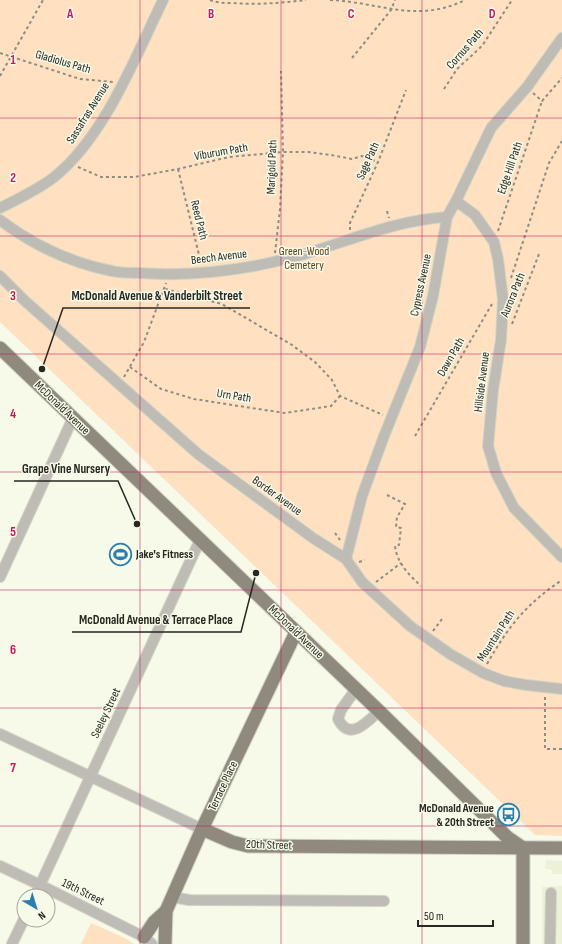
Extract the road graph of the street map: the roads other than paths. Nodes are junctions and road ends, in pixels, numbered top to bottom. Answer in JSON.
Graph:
{"nodes":[{"id":1,"x":163,"y":0,"type":"edge"},
{"id":2,"x":562,"y":38,"type":"edge"},
{"id":3,"x":456,"y":201,"type":"junction"},
{"id":4,"x":0,"y":208,"type":"edge"},
{"id":5,"x":447,"y":217,"type":"junction"},
{"id":6,"x":0,"y":220,"type":"edge"},
{"id":7,"x":0,"y":276,"type":"edge"},
{"id":8,"x":0,"y":348,"type":"edge"},
{"id":9,"x":73,"y":418,"type":"junction"},
{"id":10,"x":200,"y":540,"type":"junction"},
{"id":11,"x":562,"y":557,"type":"edge"},
{"id":12,"x":346,"y":559,"type":"junction"},
{"id":13,"x":3,"y":561,"type":"edge"},
{"id":14,"x":0,"y":577,"type":"edge"},
{"id":15,"x":296,"y":632,"type":"junction"},
{"id":16,"x":356,"y":689,"type":"junction"},
{"id":17,"x":562,"y":689,"type":"edge"},
{"id":18,"x":379,"y":711,"type":"junction"},
{"id":19,"x":0,"y":734,"type":"edge"},
{"id":20,"x":90,"y":776,"type":"junction"},
{"id":21,"x":202,"y":829,"type":"junction"},
{"id":22,"x":523,"y":848,"type":"junction"},
{"id":23,"x":562,"y":848,"type":"edge"},
{"id":24,"x":0,"y":866,"type":"edge"},
{"id":25,"x":40,"y":885,"type":"junction"},
{"id":26,"x":39,"y":888,"type":"edge"},
{"id":27,"x":551,"y":893,"type":"dead end"},
{"id":28,"x":172,"y":897,"type":"junction"},
{"id":29,"x":384,"y":901,"type":"dead end"},
{"id":30,"x":166,"y":911,"type":"junction"},
{"id":31,"x":20,"y":928,"type":"edge"},
{"id":32,"x":148,"y":940,"type":"edge"},
{"id":33,"x":12,"y":944,"type":"edge"},
{"id":34,"x":165,"y":944,"type":"edge"},
{"id":35,"x":523,"y":944,"type":"edge"},
{"id":36,"x":550,"y":944,"type":"edge"}],
"edges":[{"from":1,"to":4,"type":"street","name":"Sassafras Avenue"},
{"from":2,"to":3,"type":"street","name":"Cypress Avenue"},
{"from":3,"to":5,"type":"street","name":"Cypress Avenue"},
{"from":3,"to":11,"type":"street","name":"Hillside Avenue"},
{"from":5,"to":6,"type":"street","name":"Beech Avenue"},
{"from":5,"to":12,"type":"street","name":"Cypress Avenue"},
{"from":7,"to":12,"type":"street","name":"Border Avenue"},
{"from":8,"to":9,"type":"main road","name":"McDonald Avenue"},
{"from":9,"to":10,"type":"main road","name":"McDonald Avenue"},
{"from":9,"to":13,"type":"street"},
{"from":10,"to":15,"type":"main road","name":"McDonald Avenue"},
{"from":10,"to":20,"type":"street","name":"Seeley Street"},
{"from":12,"to":17,"type":"street","name":"Border Avenue"},
{"from":13,"to":14,"type":"street"},
{"from":15,"to":16,"type":"main road","name":"McDonald Avenue"},
{"from":15,"to":21,"type":"main road","name":"Terrace Place"},
{"from":16,"to":18,"type":"main road","name":"McDonald Avenue"},
{"from":16,"to":18,"type":"street"},
{"from":18,"to":22,"type":"main road","name":"McDonald Avenue"},
{"from":19,"to":20,"type":"street","name":"20th Street"},
{"from":20,"to":21,"type":"street","name":"20th Street"},
{"from":20,"to":25,"type":"street","name":"Seeley Street"},
{"from":21,"to":22,"type":"main road","name":"20th Street"},
{"from":21,"to":28,"type":"main road","name":"Terrace Place"},
{"from":22,"to":23,"type":"main road","name":"20th Street"},
{"from":22,"to":35,"type":"main road"},
{"from":24,"to":25,"type":"street","name":"19th Street"},
{"from":25,"to":26,"type":"street","name":"Seeley Street"},
{"from":25,"to":32,"type":"street","name":"19th Street"},
{"from":27,"to":36,"type":"street"},
{"from":28,"to":29,"type":"street"},
{"from":28,"to":30,"type":"main road","name":"Terrace Place"},
{"from":30,"to":32,"type":"main road"},
{"from":30,"to":34,"type":"main road","name":"Terrace Place"},
{"from":31,"to":33,"type":"street"}]}
